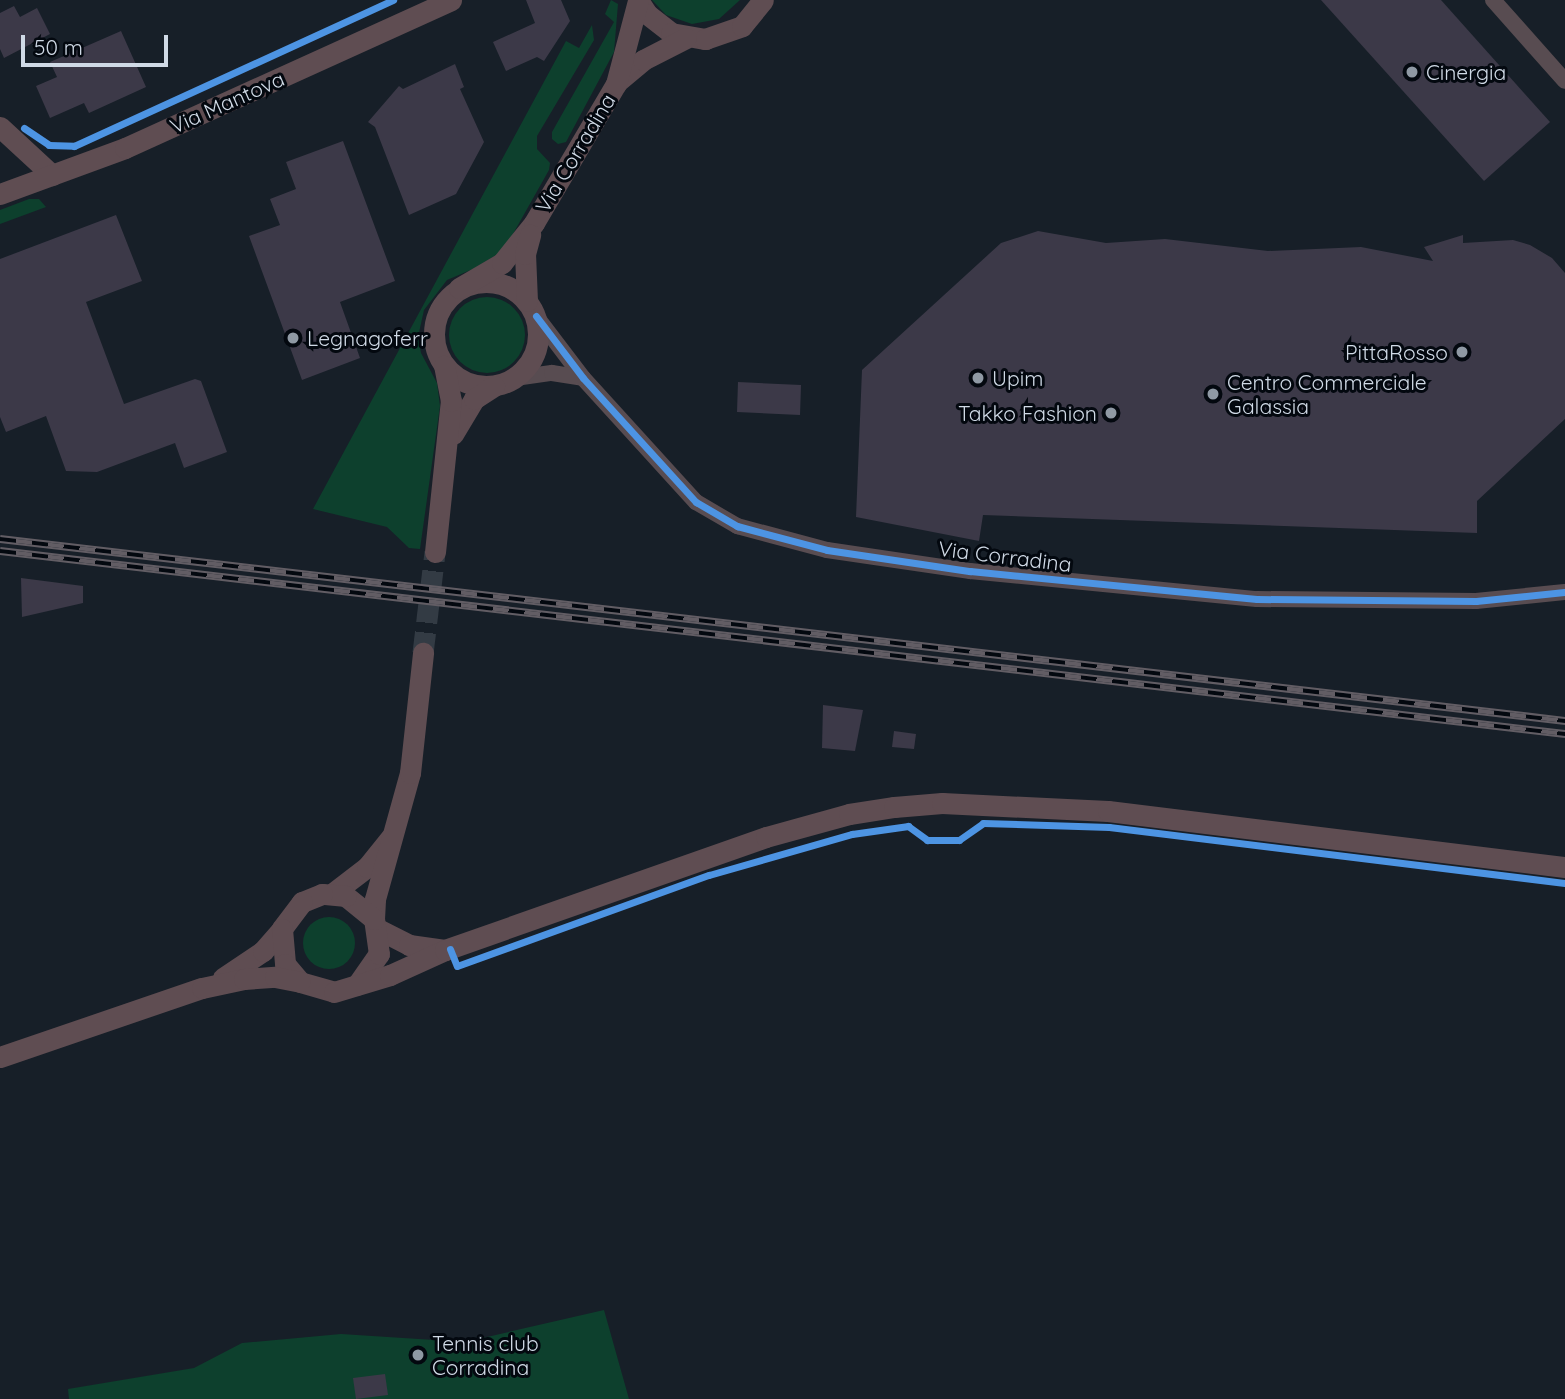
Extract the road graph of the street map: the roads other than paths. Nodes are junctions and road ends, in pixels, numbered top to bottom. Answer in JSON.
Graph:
{"nodes":[{"id":1,"x":451,"y":0,"type":"edge"},
{"id":2,"x":638,"y":0,"type":"edge"},
{"id":3,"x":763,"y":0,"type":"edge"},
{"id":4,"x":1493,"y":0,"type":"edge"},
{"id":5,"x":686,"y":38,"type":"junction"},
{"id":6,"x":1565,"y":81,"type":"edge"},
{"id":7,"x":616,"y":84,"type":"junction"},
{"id":8,"x":0,"y":127,"type":"edge"},
{"id":9,"x":52,"y":175,"type":"junction"},
{"id":10,"x":0,"y":194,"type":"edge"},
{"id":11,"x":534,"y":223,"type":"junction"},
{"id":12,"x":459,"y":288,"type":"junction"},
{"id":13,"x":531,"y":308,"type":"junction"},
{"id":14,"x":444,"y":366,"type":"junction"},
{"id":15,"x":515,"y":378,"type":"junction"},
{"id":16,"x":583,"y":378,"type":"junction"},
{"id":17,"x":494,"y":386,"type":"junction"},
{"id":18,"x":447,"y":449,"type":"junction"},
{"id":19,"x":435,"y":552,"type":"tunnel mouth"},
{"id":20,"x":1565,"y":592,"type":"edge"},
{"id":21,"x":423,"y":653,"type":"tunnel mouth"},
{"id":22,"x":392,"y":835,"type":"junction"},
{"id":23,"x":1565,"y":867,"type":"edge"},
{"id":24,"x":333,"y":893,"type":"junction"},
{"id":25,"x":376,"y":924,"type":"junction"},
{"id":26,"x":282,"y":929,"type":"junction"},
{"id":27,"x":445,"y":950,"type":"junction"},
{"id":28,"x":300,"y":982,"type":"junction"},
{"id":29,"x":357,"y":985,"type":"junction"},
{"id":30,"x":202,"y":988,"type":"junction"},
{"id":31,"x":0,"y":1057,"type":"edge"}],
"edges":[{"from":1,"to":9,"type":"main road","name":"Via Mantova"},
{"from":2,"to":5,"type":"main road"},
{"from":2,"to":7,"type":"main road","name":"Via Corradina"},
{"from":3,"to":5,"type":"main road"},
{"from":4,"to":6,"type":"street"},
{"from":5,"to":7,"type":"main road","name":"Via Corradina"},
{"from":7,"to":11,"type":"main road","name":"Via Corradina"},
{"from":8,"to":9,"type":"main road"},
{"from":9,"to":10,"type":"main road","name":"Via Mantova"},
{"from":11,"to":12,"type":"main road","name":"Via Corradina"},
{"from":11,"to":13,"type":"main road","name":"Via Corradina"},
{"from":12,"to":13,"type":"main road"},
{"from":12,"to":14,"type":"main road"},
{"from":13,"to":15,"type":"main road"},
{"from":13,"to":16,"type":"street","name":"Via Corradina"},
{"from":14,"to":17,"type":"main road"},
{"from":14,"to":18,"type":"main road"},
{"from":15,"to":16,"type":"street"},
{"from":15,"to":17,"type":"main road"},
{"from":16,"to":20,"type":"street","name":"Via Corradina"},
{"from":17,"to":18,"type":"main road"},
{"from":18,"to":19,"type":"main road"},
{"from":21,"to":22,"type":"main road"},
{"from":22,"to":24,"type":"main road"},
{"from":22,"to":25,"type":"main road"},
{"from":23,"to":27,"type":"main road"},
{"from":24,"to":25,"type":"main road"},
{"from":24,"to":26,"type":"main road"},
{"from":25,"to":27,"type":"main road"},
{"from":25,"to":29,"type":"main road"},
{"from":26,"to":28,"type":"main road"},
{"from":26,"to":30,"type":"main road"},
{"from":27,"to":29,"type":"main road"},
{"from":28,"to":29,"type":"main road"},
{"from":28,"to":30,"type":"main road"},
{"from":30,"to":31,"type":"main road"}]}
